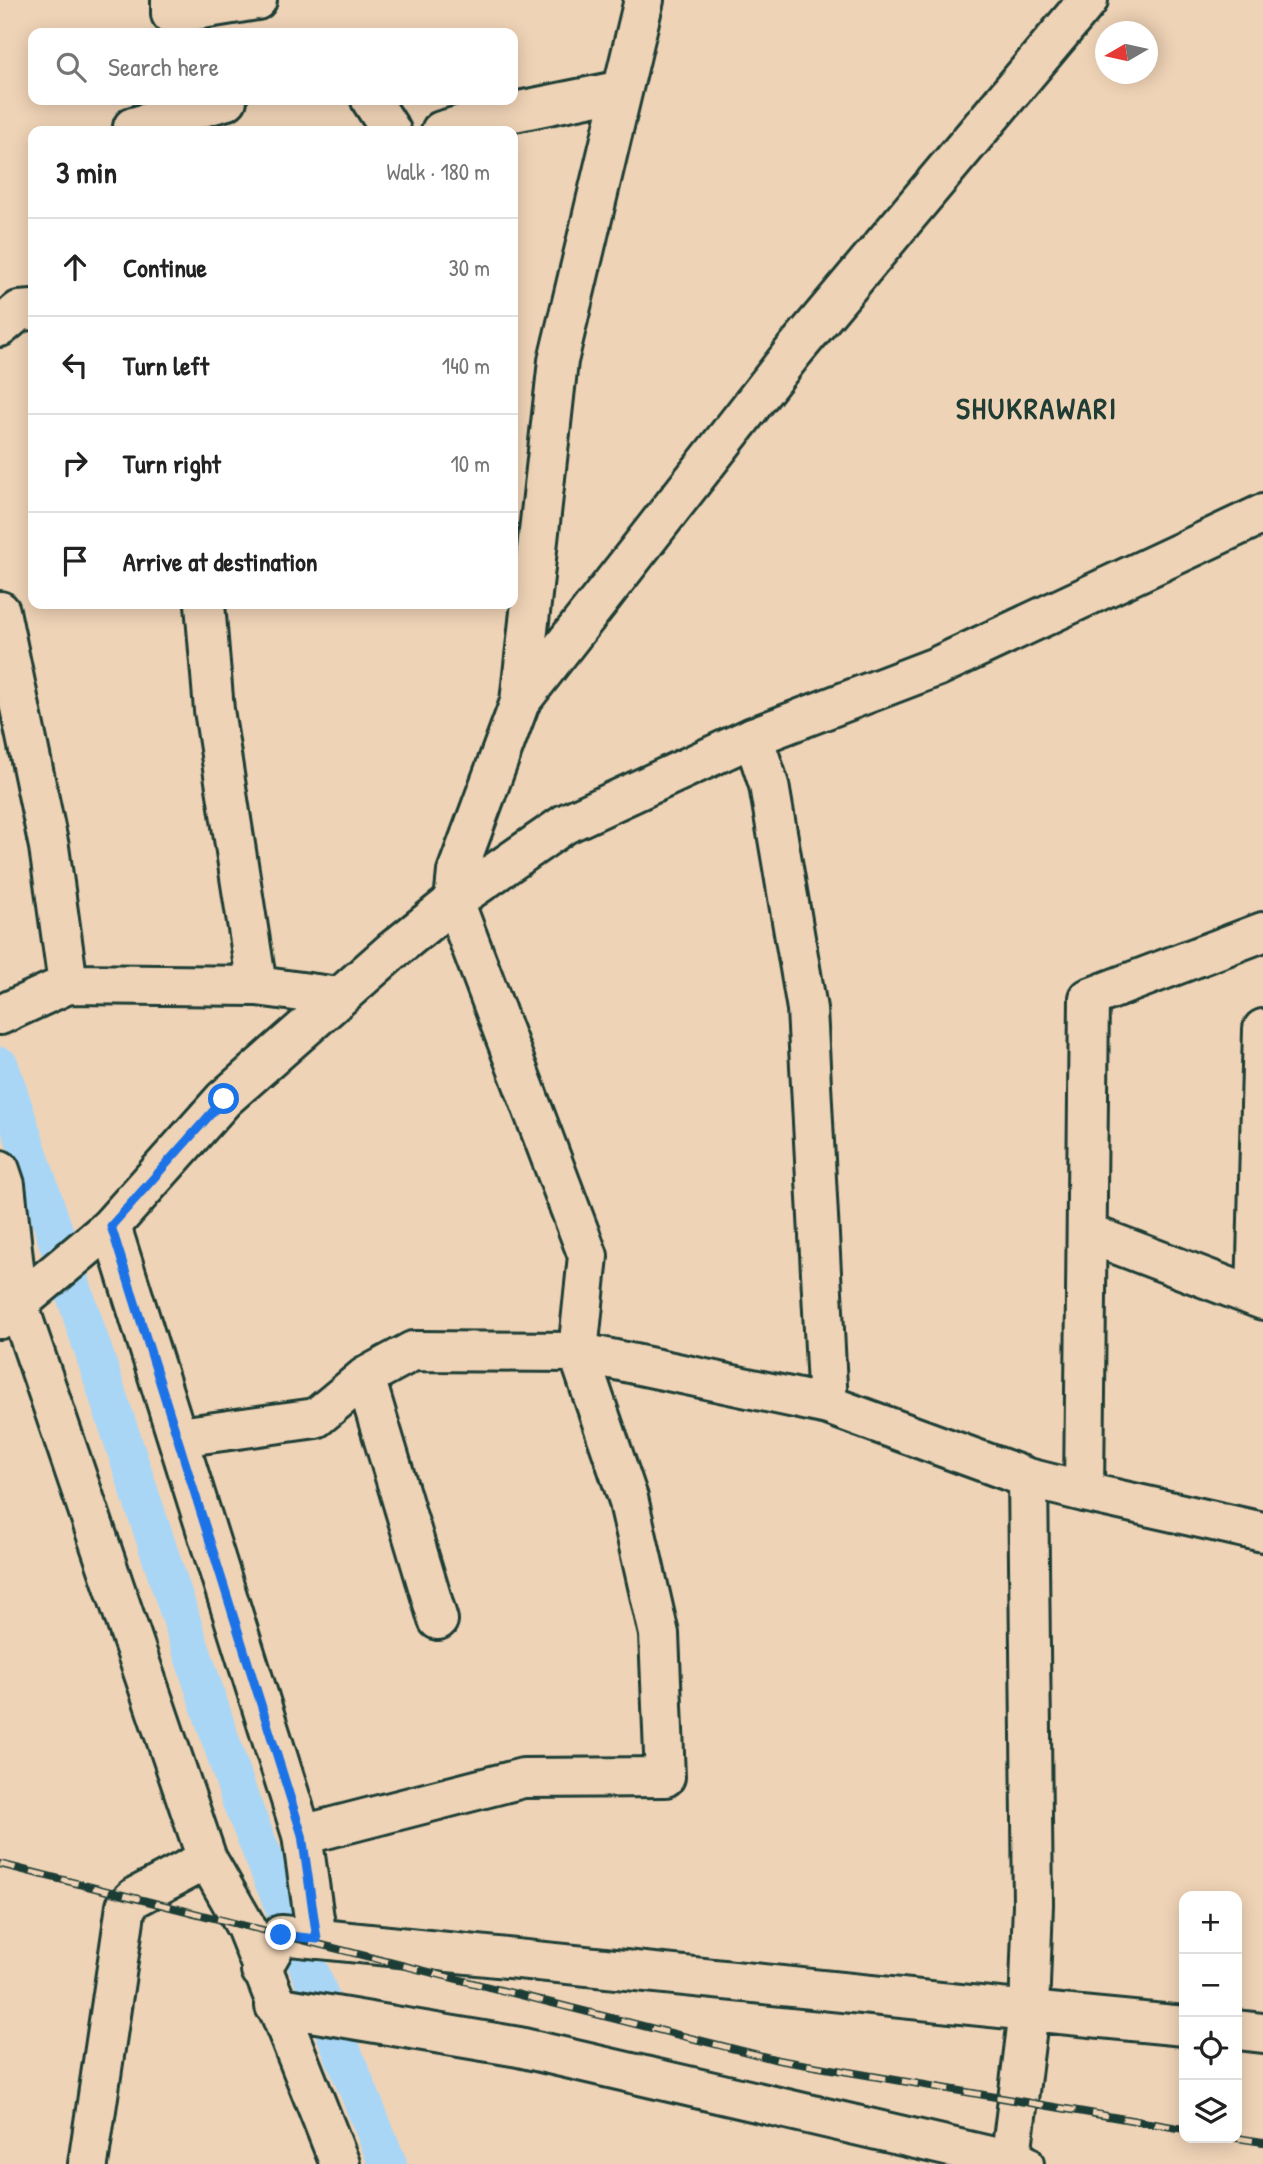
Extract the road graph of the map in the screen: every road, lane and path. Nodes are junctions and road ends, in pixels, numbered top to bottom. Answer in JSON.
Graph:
{"nodes":[{"id":1,"x":171,"y":0,"type":"edge"},
{"id":2,"x":257,"y":0,"type":"edge"},
{"id":3,"x":644,"y":0,"type":"edge"},
{"id":4,"x":1088,"y":0,"type":"edge"},
{"id":5,"x":622,"y":90,"type":"junction"},
{"id":6,"x":210,"y":105,"type":"edge"},
{"id":7,"x":374,"y":105,"type":"edge"},
{"id":8,"x":136,"y":126,"type":"edge"},
{"id":9,"x":388,"y":126,"type":"edge"},
{"id":10,"x":458,"y":126,"type":"edge"},
{"id":11,"x":28,"y":310,"type":"edge"},
{"id":12,"x":0,"y":327,"type":"edge"},
{"id":13,"x":1263,"y":514,"type":"edge"},
{"id":14,"x":205,"y":609,"type":"edge"},
{"id":15,"x":0,"y":611,"type":"edge"},
{"id":16,"x":520,"y":702,"type":"junction"},
{"id":17,"x":753,"y":737,"type":"junction"},
{"id":18,"x":454,"y":901,"type":"junction"},
{"id":19,"x":1263,"y":932,"type":"edge"},
{"id":20,"x":68,"y":984,"type":"junction"},
{"id":21,"x":257,"y":986,"type":"junction"},
{"id":22,"x":339,"y":997,"type":"junction"},
{"id":23,"x":0,"y":1015,"type":"edge"},
{"id":24,"x":1263,"y":1029,"type":"edge"},
{"id":25,"x":0,"y":1170,"type":"edge"},
{"id":26,"x":5,"y":1226,"type":"edge"},
{"id":27,"x":110,"y":1227,"type":"junction"},
{"id":28,"x":1087,"y":1233,"type":"junction"},
{"id":29,"x":1260,"y":1299,"type":"edge"},
{"id":30,"x":13,"y":1308,"type":"edge"},
{"id":31,"x":578,"y":1352,"type":"junction"},
{"id":32,"x":365,"y":1377,"type":"junction"},
{"id":33,"x":828,"y":1405,"type":"junction"},
{"id":34,"x":179,"y":1437,"type":"junction"},
{"id":35,"x":1028,"y":1478,"type":"junction"},
{"id":36,"x":1084,"y":1492,"type":"junction"},
{"id":37,"x":1263,"y":1532,"type":"edge"},
{"id":38,"x":438,"y":1620,"type":"dead end"},
{"id":39,"x":302,"y":1835,"type":"junction"},
{"id":40,"x":207,"y":1859,"type":"junction"},
{"id":41,"x":317,"y":1939,"type":"junction"},
{"id":42,"x":261,"y":1970,"type":"junction"},
{"id":43,"x":275,"y":2006,"type":"junction"},
{"id":44,"x":1029,"y":2011,"type":"junction"},
{"id":45,"x":1179,"y":2025,"type":"edge"},
{"id":46,"x":1242,"y":2031,"type":"edge"},
{"id":47,"x":1263,"y":2033,"type":"edge"},
{"id":48,"x":1015,"y":2163,"type":"edge"},
{"id":49,"x":88,"y":2164,"type":"edge"},
{"id":50,"x":341,"y":2164,"type":"edge"}],
"edges":[{"from":1,"to":2,"type":"street"},
{"from":3,"to":5,"type":"street"},
{"from":4,"to":16,"type":"street"},
{"from":5,"to":10,"type":"street"},
{"from":5,"to":16,"type":"street"},
{"from":6,"to":8,"type":"street"},
{"from":7,"to":9,"type":"street"},
{"from":11,"to":12,"type":"street"},
{"from":13,"to":17,"type":"street"},
{"from":14,"to":21,"type":"street"},
{"from":15,"to":20,"type":"street"},
{"from":16,"to":18,"type":"street"},
{"from":17,"to":18,"type":"street"},
{"from":17,"to":33,"type":"street"},
{"from":18,"to":22,"type":"street"},
{"from":18,"to":31,"type":"street"},
{"from":19,"to":28,"type":"street"},
{"from":20,"to":21,"type":"street"},
{"from":20,"to":23,"type":"street"},
{"from":21,"to":22,"type":"street"},
{"from":22,"to":27,"type":"street"},
{"from":24,"to":29,"type":"street"},
{"from":25,"to":26,"type":"street"},
{"from":26,"to":30,"type":"street"},
{"from":27,"to":30,"type":"street"},
{"from":27,"to":34,"type":"street"},
{"from":28,"to":29,"type":"street"},
{"from":28,"to":36,"type":"street"},
{"from":30,"to":40,"type":"street"},
{"from":31,"to":32,"type":"street"},
{"from":31,"to":33,"type":"street"},
{"from":31,"to":39,"type":"street"},
{"from":32,"to":34,"type":"street"},
{"from":32,"to":38,"type":"street"},
{"from":33,"to":35,"type":"street"},
{"from":34,"to":39,"type":"street"},
{"from":35,"to":36,"type":"street"},
{"from":35,"to":44,"type":"street"},
{"from":36,"to":37,"type":"street"},
{"from":39,"to":41,"type":"street"},
{"from":40,"to":42,"type":"street"},
{"from":40,"to":49,"type":"street"},
{"from":41,"to":42,"type":"street"},
{"from":41,"to":44,"type":"street"},
{"from":42,"to":43,"type":"street"},
{"from":43,"to":48,"type":"street"},
{"from":43,"to":50,"type":"street"},
{"from":44,"to":45,"type":"street"},
{"from":44,"to":48,"type":"street"},
{"from":46,"to":47,"type":"street"}]}
